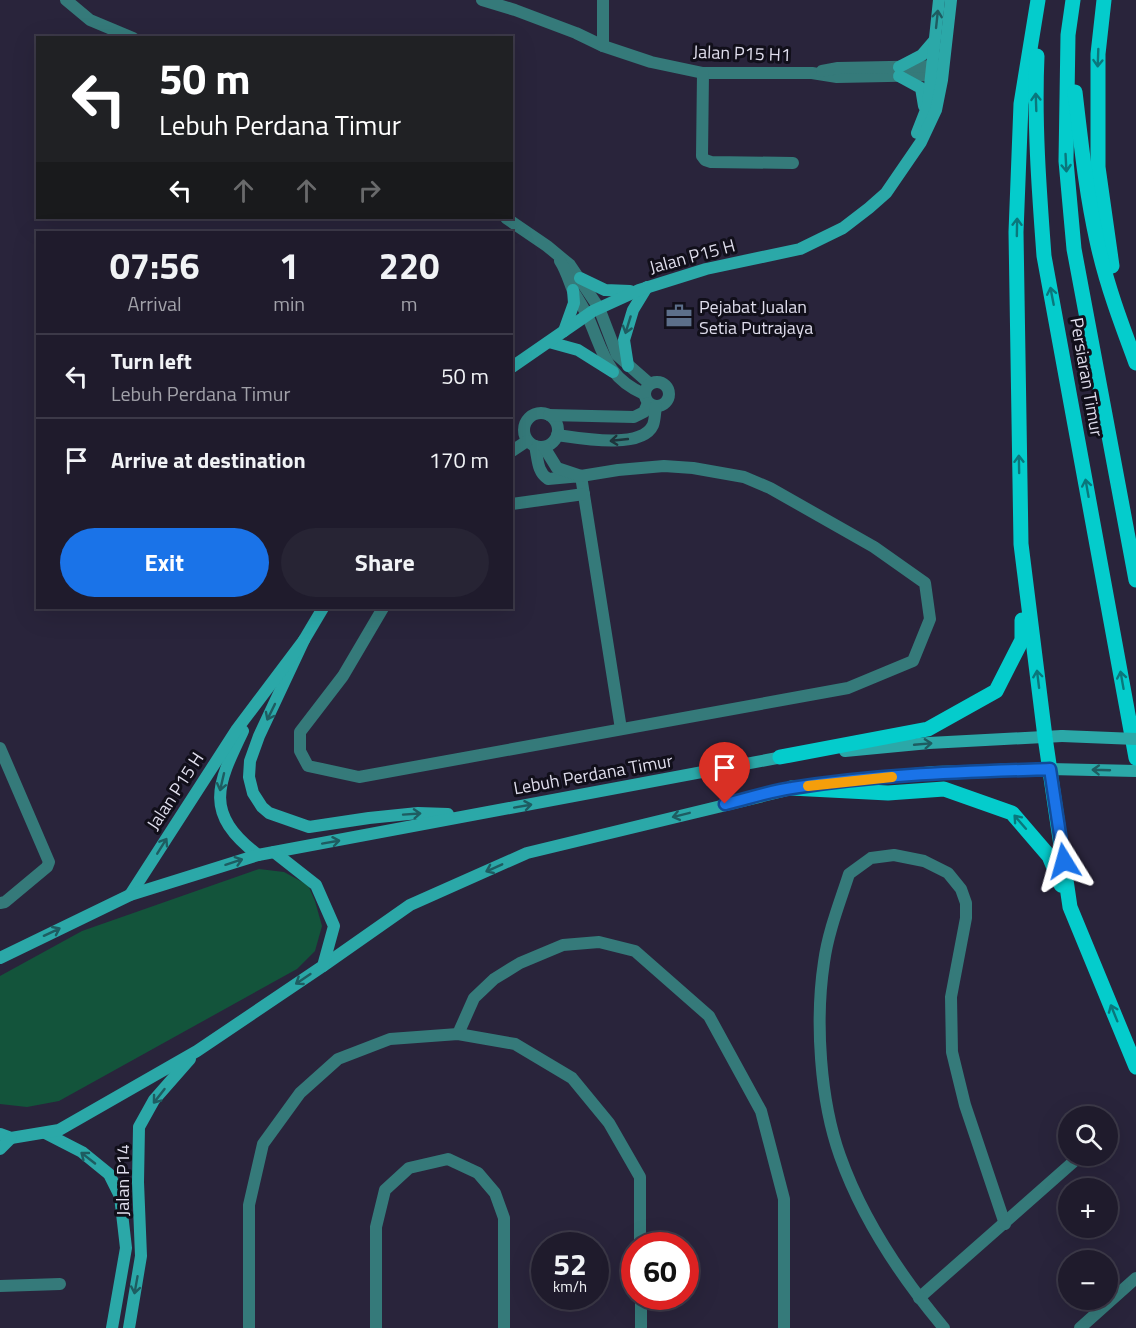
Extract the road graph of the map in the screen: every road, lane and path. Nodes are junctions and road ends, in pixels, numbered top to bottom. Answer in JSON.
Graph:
{"nodes":[{"id":1,"x":66,"y":0,"type":"edge"},
{"id":2,"x":482,"y":0,"type":"edge"},
{"id":3,"x":603,"y":0,"type":"edge"},
{"id":4,"x":939,"y":0,"type":"edge"},
{"id":5,"x":951,"y":0,"type":"edge"},
{"id":6,"x":1039,"y":0,"type":"edge"},
{"id":7,"x":1072,"y":0,"type":"edge"},
{"id":8,"x":1104,"y":0,"type":"edge"},
{"id":9,"x":1068,"y":35,"type":"junction"},
{"id":10,"x":129,"y":36,"type":"edge"},
{"id":11,"x":934,"y":41,"type":"junction"},
{"id":12,"x":603,"y":45,"type":"junction"},
{"id":13,"x":937,"y":70,"type":"junction"},
{"id":14,"x":899,"y":71,"type":"junction"},
{"id":15,"x":703,"y":73,"type":"junction"},
{"id":16,"x":925,"y":113,"type":"junction"},
{"id":17,"x":793,"y":163,"type":"dead end"},
{"id":18,"x":886,"y":193,"type":"junction"},
{"id":19,"x":507,"y":219,"type":"edge"},
{"id":20,"x":552,"y":251,"type":"junction"},
{"id":21,"x":580,"y":278,"type":"junction"},
{"id":22,"x":643,"y":288,"type":"junction"},
{"id":23,"x":573,"y":290,"type":"junction"},
{"id":24,"x":599,"y":308,"type":"junction"},
{"id":25,"x":587,"y":315,"type":"junction"},
{"id":26,"x":1119,"y":317,"type":"junction"},
{"id":27,"x":564,"y":333,"type":"junction"},
{"id":28,"x":549,"y":342,"type":"junction"},
{"id":29,"x":1136,"y":363,"type":"edge"},
{"id":30,"x":628,"y":366,"type":"junction"},
{"id":31,"x":513,"y":367,"type":"edge"},
{"id":32,"x":613,"y":372,"type":"junction"},
{"id":33,"x":650,"y":397,"type":"junction"},
{"id":34,"x":549,"y":415,"type":"junction"},
{"id":35,"x":557,"y":435,"type":"junction"},
{"id":36,"x":528,"y":438,"type":"edge"},
{"id":37,"x":513,"y":450,"type":"edge"},
{"id":38,"x":581,"y":476,"type":"junction"},
{"id":39,"x":584,"y":494,"type":"junction"},
{"id":40,"x":513,"y":504,"type":"edge"},
{"id":41,"x":1021,"y":544,"type":"junction"},
{"id":42,"x":1136,"y":580,"type":"edge"},
{"id":43,"x":322,"y":609,"type":"edge"},
{"id":44,"x":381,"y":609,"type":"edge"},
{"id":45,"x":304,"y":640,"type":"junction"},
{"id":46,"x":253,"y":709,"type":"junction"},
{"id":47,"x":621,"y":729,"type":"junction"},
{"id":48,"x":1046,"y":737,"type":"junction"},
{"id":49,"x":1136,"y":739,"type":"edge"},
{"id":50,"x":0,"y":748,"type":"edge"},
{"id":51,"x":780,"y":757,"type":"junction"},
{"id":52,"x":1136,"y":758,"type":"edge"},
{"id":53,"x":1050,"y":769,"type":"junction"},
{"id":54,"x":1136,"y":771,"type":"edge"},
{"id":55,"x":791,"y":788,"type":"junction"},
{"id":56,"x":470,"y":815,"type":"junction"},
{"id":57,"x":274,"y":852,"type":"junction"},
{"id":58,"x":258,"y":855,"type":"junction"},
{"id":59,"x":130,"y":895,"type":"junction"},
{"id":60,"x":0,"y":903,"type":"edge"},
{"id":61,"x":1070,"y":907,"type":"junction"},
{"id":62,"x":6,"y":950,"type":"edge"},
{"id":63,"x":0,"y":957,"type":"edge"},
{"id":64,"x":323,"y":966,"type":"junction"},
{"id":65,"x":458,"y":1034,"type":"junction"},
{"id":66,"x":196,"y":1051,"type":"junction"},
{"id":67,"x":1136,"y":1067,"type":"edge"},
{"id":68,"x":45,"y":1132,"type":"junction"},
{"id":69,"x":5,"y":1136,"type":"edge"},
{"id":70,"x":0,"y":1149,"type":"edge"},
{"id":71,"x":1069,"y":1166,"type":"edge"},
{"id":72,"x":1005,"y":1224,"type":"junction"},
{"id":73,"x":640,"y":1232,"type":"edge"},
{"id":74,"x":1136,"y":1278,"type":"edge"},
{"id":75,"x":60,"y":1284,"type":"dead end"},
{"id":76,"x":0,"y":1286,"type":"edge"},
{"id":77,"x":919,"y":1298,"type":"junction"},
{"id":78,"x":641,"y":1310,"type":"edge"},
{"id":79,"x":1086,"y":1326,"type":"edge"},
{"id":80,"x":112,"y":1328,"type":"edge"},
{"id":81,"x":129,"y":1328,"type":"edge"},
{"id":82,"x":249,"y":1328,"type":"edge"},
{"id":83,"x":376,"y":1328,"type":"edge"},
{"id":84,"x":504,"y":1328,"type":"edge"},
{"id":85,"x":641,"y":1328,"type":"edge"},
{"id":86,"x":783,"y":1328,"type":"edge"},
{"id":87,"x":944,"y":1328,"type":"edge"}],
"edges":[{"from":1,"to":10,"type":"street"},
{"from":2,"to":12,"type":"street","name":"Jalan P15 H1"},
{"from":3,"to":12,"type":"street"},
{"from":11,"to":4,"type":"main road","name":"Jalan P15 H","one_way":true},
{"from":5,"to":13,"type":"main road","name":"Jalan P15 H"},
{"from":41,"to":6,"type":"main road","one_way":true},
{"from":52,"to":6,"type":"main road","name":"Persiaran Timur","one_way":true},
{"from":7,"to":9,"type":"main road","name":"Persiaran Timur"},
{"from":8,"to":26,"type":"main road","one_way":true},
{"from":9,"to":26,"type":"main road"},
{"from":9,"to":42,"type":"main road","name":"Persiaran Timur","one_way":true},
{"from":11,"to":13,"type":"main road","name":"Jalan P15 H"},
{"from":11,"to":14,"type":"main road"},
{"from":12,"to":15,"type":"street","name":"Jalan P15 H1"},
{"from":13,"to":14,"type":"street","name":"Jalan P15 H1"},
{"from":13,"to":16,"type":"main road","name":"Jalan P15 H"},
{"from":13,"to":18,"type":"main road","name":"Jalan P15 H"},
{"from":14,"to":15,"type":"street","name":"Jalan P15 H1"},
{"from":14,"to":16,"type":"main road"},
{"from":15,"to":17,"type":"street"},
{"from":16,"to":18,"type":"main road","name":"Jalan P15 H"},
{"from":18,"to":22,"type":"main road","name":"Jalan P15 H"},
{"from":19,"to":20,"type":"street"},
{"from":20,"to":21,"type":"street"},
{"from":20,"to":23,"type":"street"},
{"from":21,"to":22,"type":"main road"},
{"from":21,"to":24,"type":"street"},
{"from":22,"to":24,"type":"main road","name":"Jalan P15 H"},
{"from":22,"to":30,"type":"main road","one_way":true},
{"from":23,"to":25,"type":"street"},
{"from":23,"to":27,"type":"main road"},
{"from":24,"to":25,"type":"main road","name":"Jalan P15 H"},
{"from":24,"to":30,"type":"street"},
{"from":25,"to":27,"type":"main road","name":"Jalan P15 H"},
{"from":25,"to":32,"type":"street"},
{"from":26,"to":29,"type":"main road"},
{"from":27,"to":28,"type":"main road","name":"Jalan P15 H"},
{"from":28,"to":31,"type":"main road","name":"Jalan P15 H"},
{"from":28,"to":32,"type":"main road"},
{"from":30,"to":33,"type":"street"},
{"from":32,"to":33,"type":"street"},
{"from":33,"to":34,"type":"street"},
{"from":33,"to":35,"type":"street","one_way":true},
{"from":34,"to":35,"type":"street"},
{"from":34,"to":36,"type":"street"},
{"from":35,"to":36,"type":"street"},
{"from":36,"to":37,"type":"street"},
{"from":36,"to":38,"type":"street"},
{"from":38,"to":39,"type":"street"},
{"from":38,"to":47,"type":"street"},
{"from":39,"to":40,"type":"street"},
{"from":39,"to":47,"type":"street"},
{"from":48,"to":41,"type":"main road","one_way":true},
{"from":41,"to":51,"type":"main road"},
{"from":43,"to":45,"type":"main road","name":"Jalan P15 H"},
{"from":44,"to":47,"type":"street"},
{"from":45,"to":46,"type":"main road","name":"Jalan P15 H"},
{"from":45,"to":56,"type":"main road","one_way":true},
{"from":46,"to":58,"type":"main road","name":"Jalan P15 H","one_way":true},
{"from":59,"to":46,"type":"main road","name":"Jalan P15 H","one_way":true},
{"from":48,"to":49,"type":"main road","name":"Lebuh Perdana Timur","bridge":true},
{"from":51,"to":48,"type":"main road","name":"Lebuh Perdana Timur","one_way":true},
{"from":48,"to":53,"type":"main road"},
{"from":50,"to":60,"type":"street"},
{"from":56,"to":51,"type":"main road","name":"Lebuh Perdana Timur","one_way":true},
{"from":54,"to":53,"type":"main road","one_way":true},
{"from":53,"to":55,"type":"main road"},
{"from":53,"to":61,"type":"main road"},
{"from":61,"to":55,"type":"main road","one_way":true},
{"from":55,"to":64,"type":"main road","one_way":true},
{"from":57,"to":56,"type":"main road","name":"Lebuh Perdana Timur","one_way":true},
{"from":57,"to":58,"type":"main road","name":"Lebuh Perdana Timur"},
{"from":57,"to":64,"type":"main road"},
{"from":59,"to":58,"type":"main road","name":"Lebuh Perdana Timur","one_way":true},
{"from":62,"to":59,"type":"main road","name":"Lebuh Perdana Timur","one_way":true},
{"from":67,"to":61,"type":"main road","one_way":true},
{"from":62,"to":63,"type":"main road","name":"Lebuh Perdana Timur"},
{"from":64,"to":66,"type":"main road","one_way":true},
{"from":65,"to":73,"type":"street"},
{"from":65,"to":82,"type":"street"},
{"from":65,"to":86,"type":"street"},
{"from":66,"to":68,"type":"main road"},
{"from":66,"to":81,"type":"main road","name":"Jalan P14","one_way":true},
{"from":68,"to":69,"type":"main road"},
{"from":80,"to":68,"type":"main road","name":"Jalan P14","one_way":true},
{"from":69,"to":70,"type":"main road"},
{"from":71,"to":72,"type":"street"},
{"from":72,"to":77,"type":"street"},
{"from":72,"to":77,"type":"street"},
{"from":74,"to":79,"type":"street"},
{"from":75,"to":76,"type":"street"},
{"from":77,"to":87,"type":"street"},
{"from":78,"to":85,"type":"street"},
{"from":83,"to":84,"type":"street"}]}
